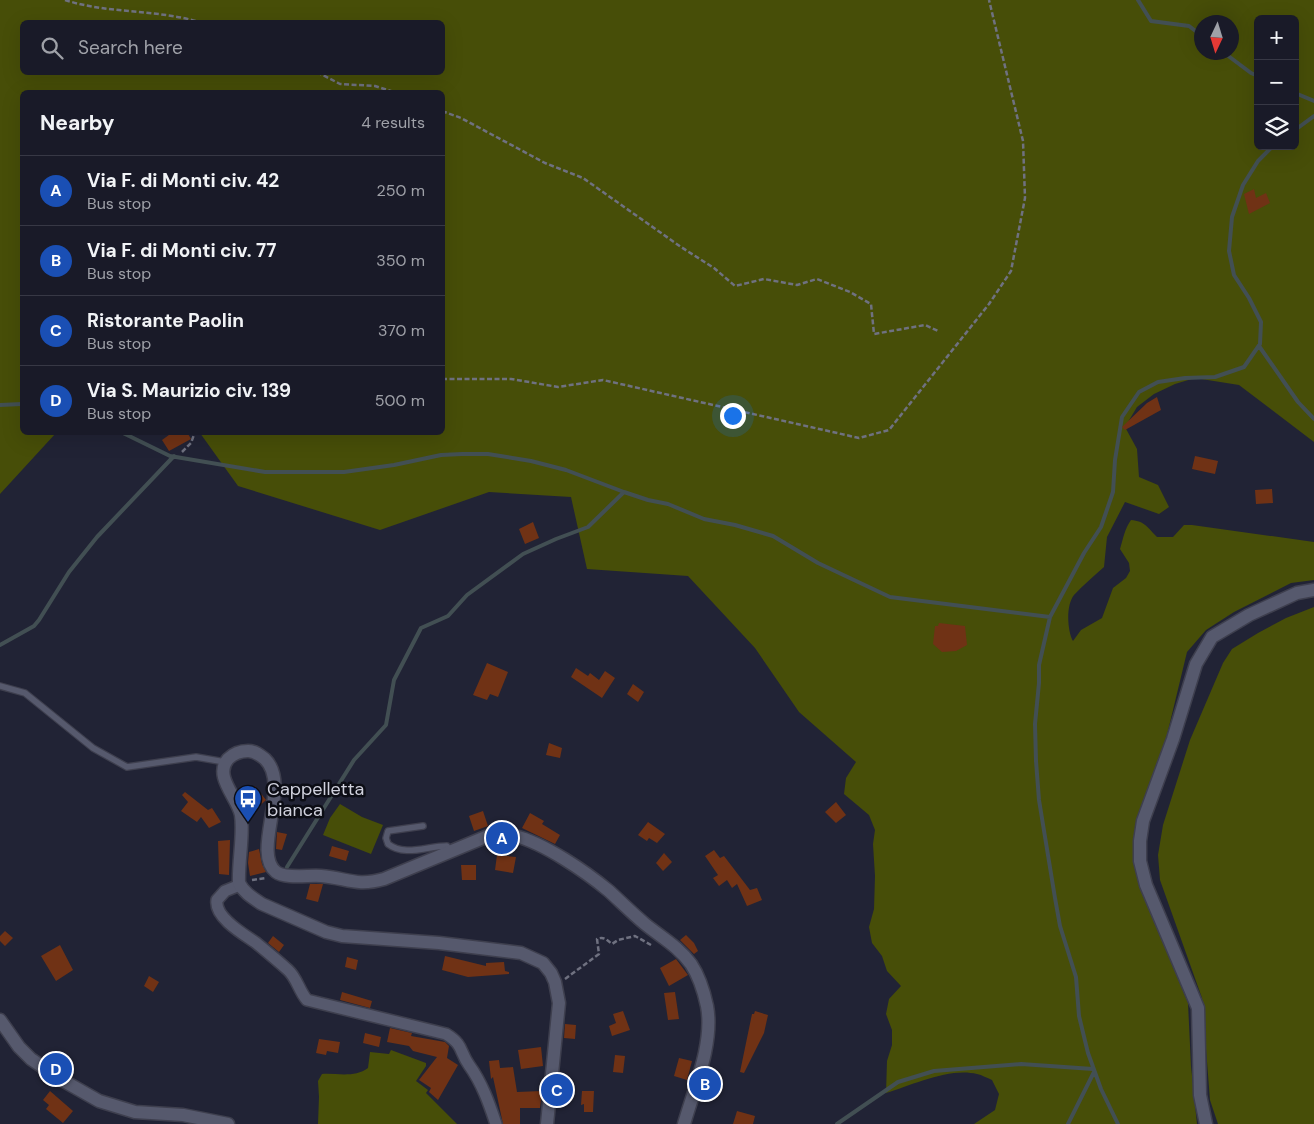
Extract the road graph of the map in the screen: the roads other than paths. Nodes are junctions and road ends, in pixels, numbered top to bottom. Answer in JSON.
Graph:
{"nodes":[{"id":1,"x":1314,"y":590,"type":"edge"},
{"id":2,"x":0,"y":686,"type":"edge"},
{"id":3,"x":225,"y":762,"type":"junction"},
{"id":4,"x":423,"y":826,"type":"dead end"},
{"id":5,"x":450,"y":852,"type":"junction"},
{"id":6,"x":244,"y":883,"type":"junction"},
{"id":7,"x":0,"y":1020,"type":"edge"},
{"id":8,"x":228,"y":1124,"type":"edge"},
{"id":9,"x":496,"y":1124,"type":"edge"},
{"id":10,"x":547,"y":1124,"type":"edge"},
{"id":11,"x":684,"y":1124,"type":"edge"},
{"id":12,"x":1206,"y":1124,"type":"edge"}],
"edges":[{"from":1,"to":12,"type":"street"},
{"from":2,"to":3,"type":"lane"},
{"from":3,"to":5,"type":"street"},
{"from":3,"to":6,"type":"street"},
{"from":4,"to":5,"type":"lane"},
{"from":5,"to":11,"type":"street"},
{"from":6,"to":9,"type":"street"},
{"from":6,"to":10,"type":"street"},
{"from":7,"to":8,"type":"street"}]}
